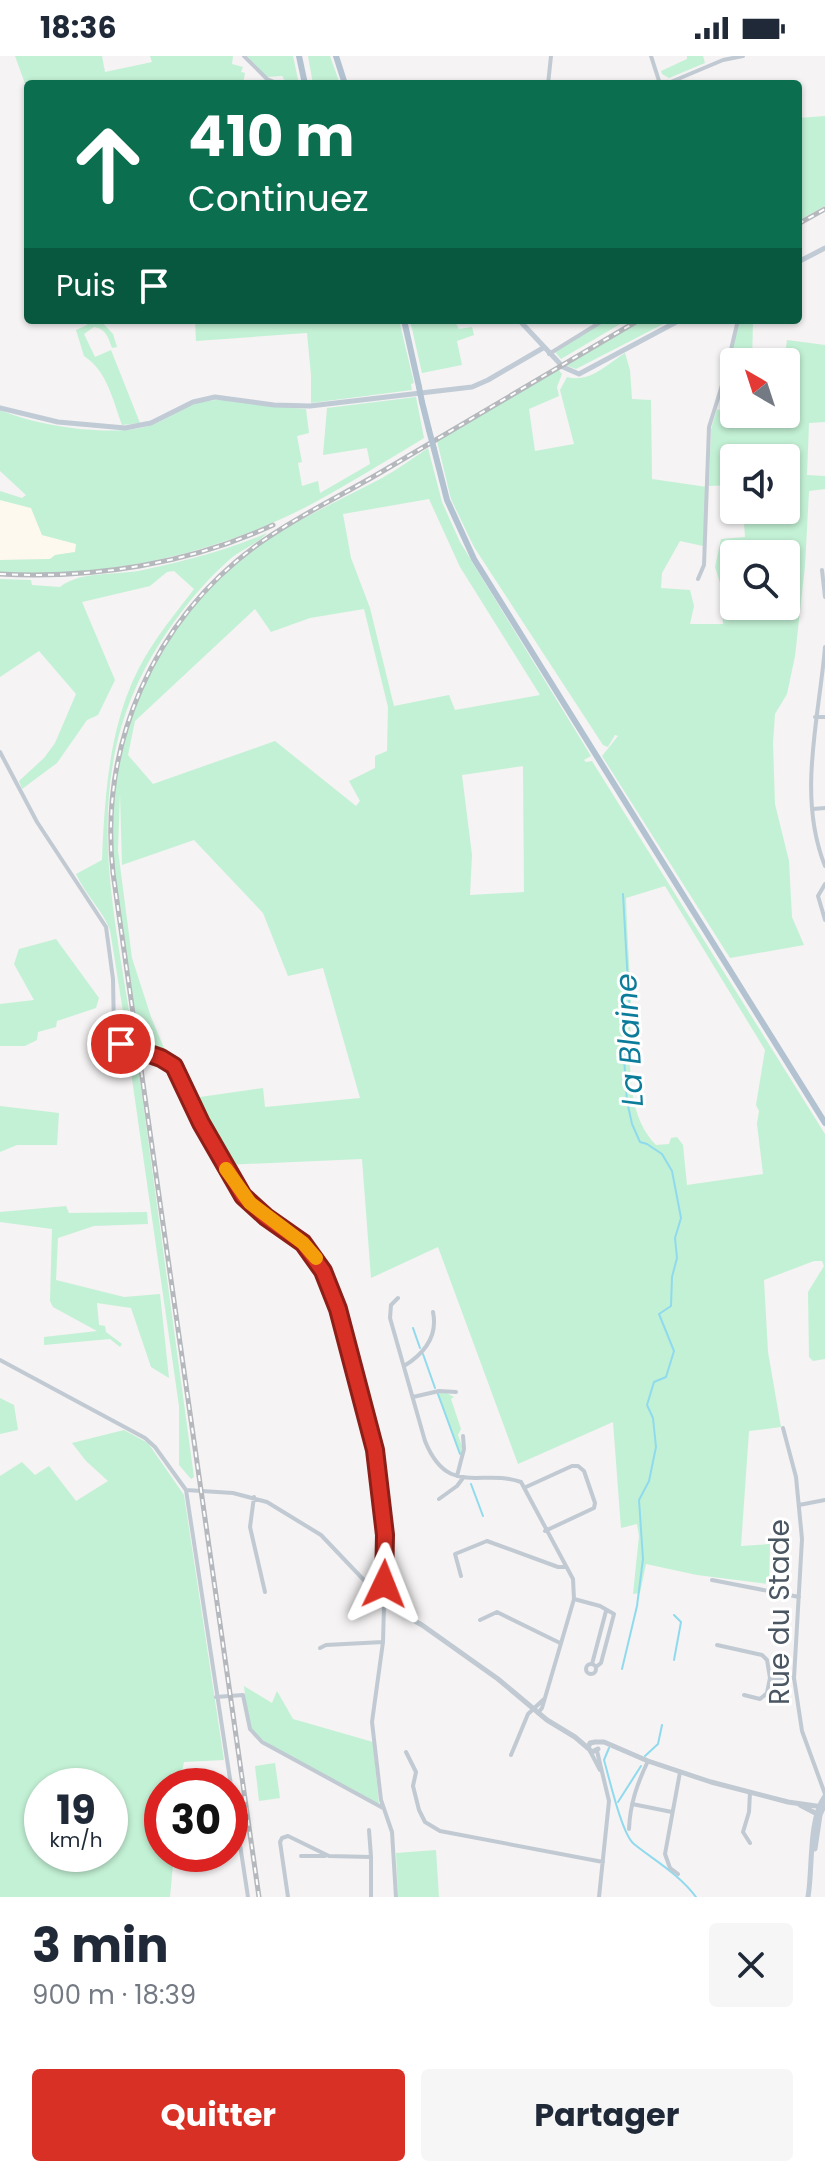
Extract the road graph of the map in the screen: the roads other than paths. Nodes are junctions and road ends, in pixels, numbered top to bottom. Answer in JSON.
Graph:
{"nodes":[{"id":1,"x":244,"y":56,"type":"edge"},
{"id":2,"x":299,"y":56,"type":"edge"},
{"id":3,"x":336,"y":56,"type":"edge"},
{"id":4,"x":551,"y":56,"type":"edge"},
{"id":5,"x":651,"y":56,"type":"edge"},
{"id":6,"x":743,"y":56,"type":"edge"},
{"id":7,"x":269,"y":80,"type":"edge"},
{"id":8,"x":304,"y":80,"type":"edge"},
{"id":9,"x":344,"y":80,"type":"edge"},
{"id":10,"x":548,"y":80,"type":"edge"},
{"id":11,"x":659,"y":80,"type":"edge"},
{"id":12,"x":676,"y":80,"type":"edge"},
{"id":13,"x":825,"y":248,"type":"edge"},
{"id":14,"x":802,"y":260,"type":"edge"},
{"id":15,"x":405,"y":324,"type":"edge"},
{"id":16,"x":522,"y":324,"type":"edge"},
{"id":17,"x":598,"y":324,"type":"edge"},
{"id":18,"x":672,"y":324,"type":"edge"},
{"id":19,"x":737,"y":324,"type":"edge"},
{"id":20,"x":543,"y":348,"type":"junction"},
{"id":21,"x":549,"y":354,"type":"junction"},
{"id":22,"x":0,"y":408,"type":"edge"},
{"id":23,"x":822,"y":570,"type":"dead end"},
{"id":24,"x":698,"y":579,"type":"dead end"},
{"id":25,"x":825,"y":597,"type":"edge"},
{"id":26,"x":825,"y":647,"type":"edge"},
{"id":27,"x":815,"y":717,"type":"junction"},
{"id":28,"x":825,"y":717,"type":"edge"},
{"id":29,"x":0,"y":752,"type":"edge"},
{"id":30,"x":825,"y":808,"type":"edge"},
{"id":31,"x":813,"y":809,"type":"junction"},
{"id":32,"x":825,"y":866,"type":"edge"},
{"id":33,"x":825,"y":884,"type":"edge"},
{"id":34,"x":825,"y":920,"type":"edge"},
{"id":35,"x":825,"y":1123,"type":"edge"},
{"id":36,"x":398,"y":1298,"type":"dead end"},
{"id":37,"x":433,"y":1312,"type":"dead end"},
{"id":38,"x":0,"y":1360,"type":"edge"},
{"id":39,"x":404,"y":1366,"type":"junction"},
{"id":40,"x":456,"y":1392,"type":"dead end"},
{"id":41,"x":413,"y":1397,"type":"junction"},
{"id":42,"x":783,"y":1428,"type":"dead end"},
{"id":43,"x":463,"y":1436,"type":"dead end"},
{"id":44,"x":460,"y":1477,"type":"junction"},
{"id":45,"x":526,"y":1487,"type":"junction"},
{"id":46,"x":186,"y":1490,"type":"junction"},
{"id":47,"x":254,"y":1497,"type":"junction"},
{"id":48,"x":439,"y":1499,"type":"dead end"},
{"id":49,"x":825,"y":1500,"type":"edge"},
{"id":50,"x":799,"y":1505,"type":"junction"},
{"id":51,"x":545,"y":1531,"type":"junction"},
{"id":52,"x":567,"y":1567,"type":"junction"},
{"id":53,"x":461,"y":1576,"type":"dead end"},
{"id":54,"x":712,"y":1580,"type":"dead end"},
{"id":55,"x":383,"y":1586,"type":"junction"},
{"id":56,"x":373,"y":1590,"type":"junction"},
{"id":57,"x":265,"y":1592,"type":"dead end"},
{"id":58,"x":799,"y":1597,"type":"junction"},
{"id":59,"x":574,"y":1599,"type":"junction"},
{"id":60,"x":385,"y":1603,"type":"junction"},
{"id":61,"x":383,"y":1615,"type":"junction"},
{"id":62,"x":480,"y":1620,"type":"dead end"},
{"id":63,"x":383,"y":1642,"type":"junction"},
{"id":64,"x":560,"y":1643,"type":"junction"},
{"id":65,"x":717,"y":1645,"type":"dead end"},
{"id":66,"x":320,"y":1648,"type":"dead end"},
{"id":67,"x":594,"y":1665,"type":"dead end"},
{"id":68,"x":770,"y":1678,"type":"junction"},
{"id":69,"x":794,"y":1678,"type":"junction"},
{"id":70,"x":744,"y":1695,"type":"dead end"},
{"id":71,"x":216,"y":1697,"type":"junction"},
{"id":72,"x":538,"y":1710,"type":"junction"},
{"id":73,"x":575,"y":1737,"type":"junction"},
{"id":74,"x":594,"y":1742,"type":"junction"},
{"id":75,"x":611,"y":1745,"type":"junction"},
{"id":76,"x":593,"y":1750,"type":"junction"},
{"id":77,"x":406,"y":1752,"type":"dead end"},
{"id":78,"x":511,"y":1755,"type":"dead end"},
{"id":79,"x":648,"y":1761,"type":"junction"},
{"id":80,"x":680,"y":1772,"type":"junction"},
{"id":81,"x":823,"y":1783,"type":"edge"},
{"id":82,"x":750,"y":1792,"type":"junction"},
{"id":83,"x":825,"y":1795,"type":"edge"},
{"id":84,"x":632,"y":1804,"type":"junction"},
{"id":85,"x":799,"y":1804,"type":"junction"},
{"id":86,"x":822,"y":1805,"type":"edge"},
{"id":87,"x":383,"y":1808,"type":"junction"},
{"id":88,"x":672,"y":1812,"type":"junction"},
{"id":89,"x":818,"y":1814,"type":"junction"},
{"id":90,"x":629,"y":1829,"type":"dead end"},
{"id":91,"x":369,"y":1830,"type":"dead end"},
{"id":92,"x":819,"y":1833,"type":"edge"},
{"id":93,"x":750,"y":1843,"type":"dead end"},
{"id":94,"x":327,"y":1855,"type":"junction"},
{"id":95,"x":301,"y":1856,"type":"dead end"},
{"id":96,"x":371,"y":1857,"type":"junction"},
{"id":97,"x":603,"y":1862,"type":"junction"},
{"id":98,"x":678,"y":1874,"type":"dead end"},
{"id":99,"x":248,"y":1897,"type":"edge"},
{"id":100,"x":288,"y":1897,"type":"edge"},
{"id":101,"x":371,"y":1897,"type":"edge"},
{"id":102,"x":396,"y":1897,"type":"edge"},
{"id":103,"x":599,"y":1897,"type":"edge"},
{"id":104,"x":808,"y":1897,"type":"edge"}],
"edges":[{"from":1,"to":7,"type":"street"},
{"from":2,"to":8,"type":"main road"},
{"from":3,"to":9,"type":"main road"},
{"from":4,"to":10,"type":"street"},
{"from":5,"to":11,"type":"street"},
{"from":6,"to":12,"type":"street"},
{"from":13,"to":14,"type":"main road"},
{"from":15,"to":35,"type":"main road","bridge":true},
{"from":16,"to":20,"type":"main road"},
{"from":17,"to":21,"type":"street"},
{"from":18,"to":21,"type":"main road"},
{"from":19,"to":24,"type":"street"},
{"from":20,"to":21,"type":"main road"},
{"from":20,"to":22,"type":"main road"},
{"from":23,"to":25,"type":"street"},
{"from":26,"to":27,"type":"street"},
{"from":27,"to":28,"type":"street"},
{"from":27,"to":31,"type":"street"},
{"from":29,"to":55,"type":"street"},
{"from":30,"to":31,"type":"street"},
{"from":31,"to":32,"type":"street"},
{"from":33,"to":34,"type":"street"},
{"from":36,"to":39,"type":"street"},
{"from":37,"to":39,"type":"street"},
{"from":38,"to":46,"type":"street"},
{"from":39,"to":41,"type":"street"},
{"from":40,"to":41,"type":"street"},
{"from":41,"to":44,"type":"street"},
{"from":42,"to":50,"type":"street","name":"Rue du Stade"},
{"from":43,"to":44,"type":"street"},
{"from":44,"to":45,"type":"street"},
{"from":44,"to":48,"type":"street"},
{"from":45,"to":51,"type":"street"},
{"from":45,"to":51,"type":"street"},
{"from":46,"to":47,"type":"street"},
{"from":46,"to":71,"type":"street"},
{"from":47,"to":56,"type":"street"},
{"from":47,"to":57,"type":"street"},
{"from":49,"to":50,"type":"street"},
{"from":50,"to":58,"type":"street","name":"Rue du Stade"},
{"from":51,"to":52,"type":"street"},
{"from":52,"to":53,"type":"street"},
{"from":52,"to":59,"type":"street"},
{"from":54,"to":58,"type":"street","name":"Rue du Stade"},
{"from":55,"to":56,"type":"street"},
{"from":55,"to":60,"type":"street"},
{"from":56,"to":60,"type":"street"},
{"from":58,"to":69,"type":"street","name":"Rue du Stade"},
{"from":59,"to":64,"type":"street"},
{"from":59,"to":67,"type":"street"},
{"from":60,"to":61,"type":"street"},
{"from":60,"to":61,"type":"street"},
{"from":60,"to":72,"type":"street"},
{"from":61,"to":63,"type":"street"},
{"from":62,"to":64,"type":"street"},
{"from":63,"to":66,"type":"street"},
{"from":63,"to":87,"type":"street"},
{"from":64,"to":72,"type":"street"},
{"from":65,"to":68,"type":"street"},
{"from":68,"to":69,"type":"street"},
{"from":68,"to":70,"type":"street"},
{"from":69,"to":81,"type":"street","name":"Rue du Stade"},
{"from":71,"to":87,"type":"street"},
{"from":71,"to":99,"type":"street"},
{"from":72,"to":73,"type":"street"},
{"from":72,"to":78,"type":"street"},
{"from":73,"to":74,"type":"street"},
{"from":73,"to":76,"type":"street"},
{"from":74,"to":75,"type":"street"},
{"from":74,"to":76,"type":"street"},
{"from":75,"to":76,"type":"street"},
{"from":75,"to":79,"type":"street"},
{"from":76,"to":97,"type":"street"},
{"from":77,"to":97,"type":"street"},
{"from":79,"to":80,"type":"street"},
{"from":79,"to":84,"type":"street"},
{"from":80,"to":82,"type":"street"},
{"from":80,"to":88,"type":"street"},
{"from":81,"to":83,"type":"street","name":"Rue du Stade"},
{"from":82,"to":85,"type":"street"},
{"from":82,"to":93,"type":"street"},
{"from":83,"to":86,"type":"main road"},
{"from":84,"to":88,"type":"street"},
{"from":84,"to":90,"type":"street"},
{"from":85,"to":86,"type":"street"},
{"from":85,"to":89,"type":"street"},
{"from":86,"to":89,"type":"main road"},
{"from":87,"to":102,"type":"street"},
{"from":88,"to":98,"type":"street"},
{"from":89,"to":92,"type":"main road"},
{"from":91,"to":96,"type":"street"},
{"from":92,"to":104,"type":"main road"},
{"from":94,"to":95,"type":"street"},
{"from":94,"to":96,"type":"street"},
{"from":94,"to":100,"type":"street"},
{"from":96,"to":101,"type":"street"},
{"from":97,"to":103,"type":"street"}]}
